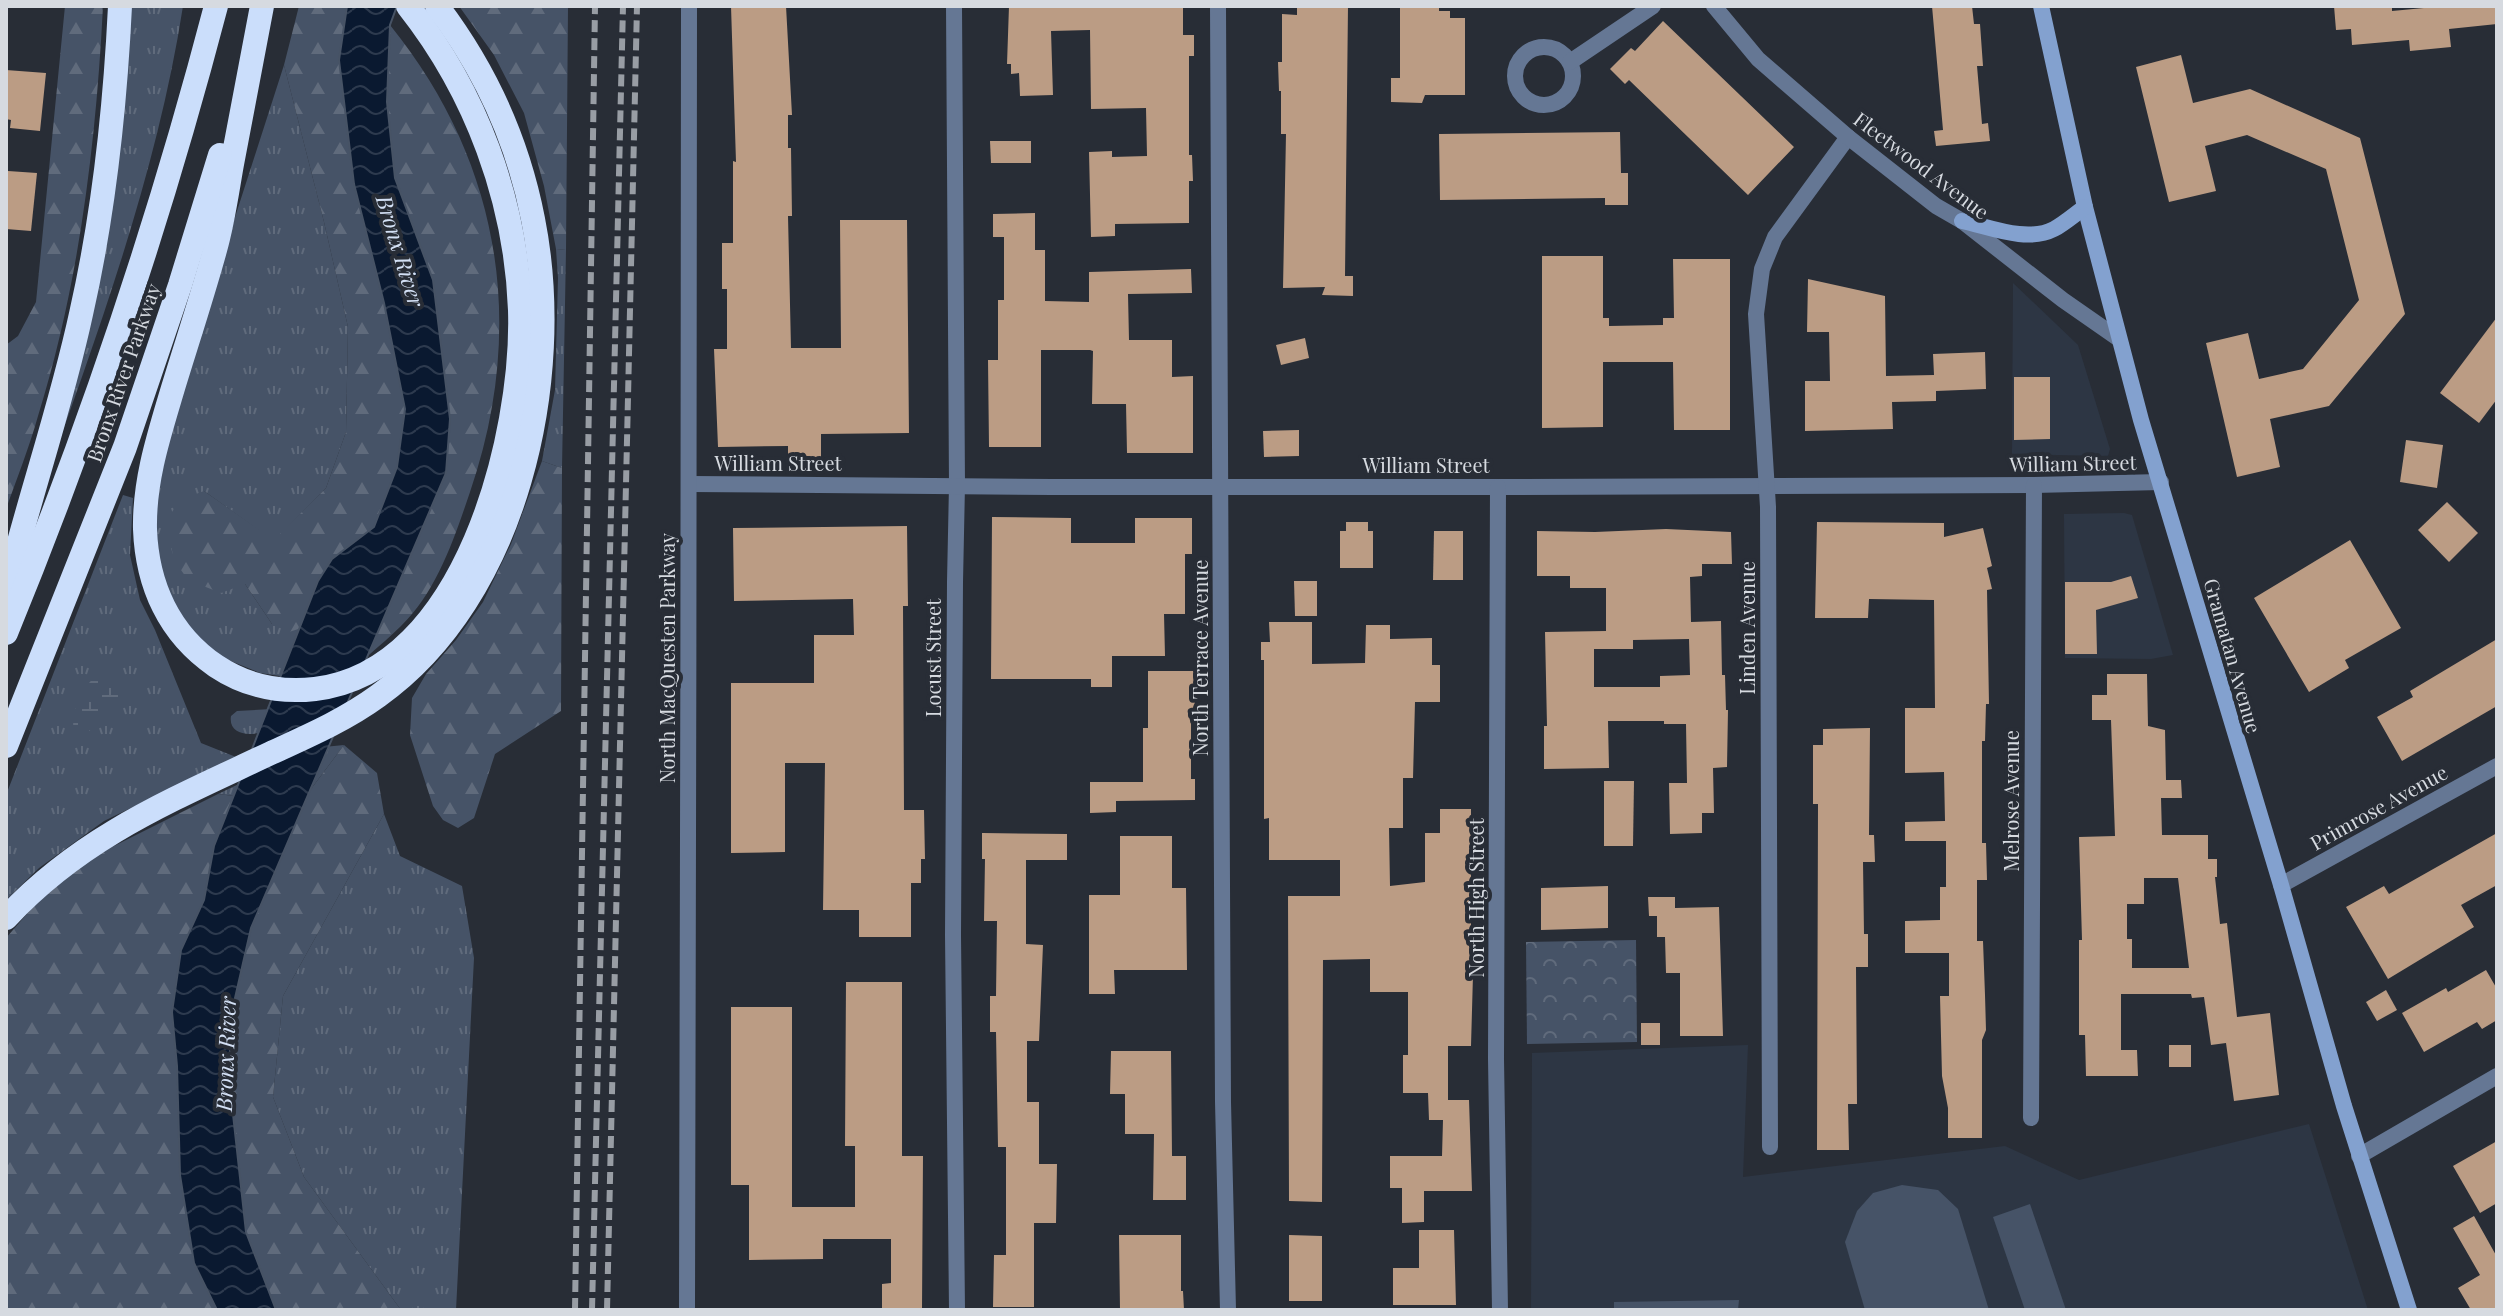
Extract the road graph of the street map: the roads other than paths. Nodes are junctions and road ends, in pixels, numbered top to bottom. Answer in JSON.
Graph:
{"nodes":[{"id":1,"x":120,"y":6,"type":"edge"},
{"id":2,"x":216,"y":6,"type":"edge"},
{"id":3,"x":262,"y":6,"type":"edge"},
{"id":4,"x":408,"y":6,"type":"edge"},
{"id":5,"x":689,"y":6,"type":"edge"},
{"id":6,"x":954,"y":6,"type":"edge"},
{"id":7,"x":1218,"y":6,"type":"edge"},
{"id":8,"x":1653,"y":6,"type":"edge"},
{"id":9,"x":1714,"y":6,"type":"edge"},
{"id":10,"x":2041,"y":6,"type":"edge"},
{"id":11,"x":430,"y":16,"type":"edge"},
{"id":12,"x":1570,"y":62,"type":"dead end"},
{"id":13,"x":1848,"y":137,"type":"junction"},
{"id":14,"x":2085,"y":207,"type":"junction"},
{"id":15,"x":1962,"y":221,"type":"junction"},
{"id":16,"x":2119,"y":339,"type":"junction"},
{"id":17,"x":2161,"y":482,"type":"junction"},
{"id":18,"x":690,"y":484,"type":"junction"},
{"id":19,"x":957,"y":485,"type":"junction"},
{"id":20,"x":1767,"y":485,"type":"junction"},
{"id":21,"x":2034,"y":485,"type":"junction"},
{"id":22,"x":1221,"y":486,"type":"junction"},
{"id":23,"x":1498,"y":487,"type":"junction"},
{"id":24,"x":6,"y":591,"type":"edge"},
{"id":25,"x":6,"y":633,"type":"edge"},
{"id":26,"x":6,"y":746,"type":"edge"},
{"id":27,"x":2497,"y":766,"type":"edge"},
{"id":28,"x":2281,"y":885,"type":"junction"},
{"id":29,"x":6,"y":918,"type":"edge"},
{"id":30,"x":2497,"y":1076,"type":"edge"},
{"id":31,"x":2031,"y":1118,"type":"dead end"},
{"id":32,"x":1770,"y":1147,"type":"dead end"},
{"id":33,"x":2359,"y":1156,"type":"junction"},
{"id":34,"x":687,"y":1310,"type":"edge"},
{"id":35,"x":957,"y":1310,"type":"edge"},
{"id":36,"x":1228,"y":1310,"type":"edge"},
{"id":37,"x":1500,"y":1310,"type":"edge"},
{"id":38,"x":2409,"y":1310,"type":"edge"}],
"edges":[{"from":1,"to":24,"type":"highway"},
{"from":2,"to":25,"type":"highway","name":"Bronx River Parkway"},
{"from":3,"to":11,"type":"highway"},
{"from":3,"to":26,"type":"highway","name":"Bronx River Parkway"},
{"from":4,"to":11,"type":"highway"},
{"from":5,"to":18,"type":"street","name":"North MacQuesten Parkway"},
{"from":6,"to":19,"type":"street","name":"Locust Street"},
{"from":7,"to":22,"type":"street","name":"North Terrace Avenue"},
{"from":8,"to":12,"type":"street"},
{"from":9,"to":13,"type":"street","name":"Fleetwood Avenue"},
{"from":10,"to":14,"type":"main road","name":"Gramatan Avenue"},
{"from":11,"to":29,"type":"highway"},
{"from":13,"to":15,"type":"street","name":"Fleetwood Avenue"},
{"from":13,"to":20,"type":"street","name":"Linden Avenue"},
{"from":14,"to":15,"type":"main road"},
{"from":14,"to":16,"type":"main road","name":"Gramatan Avenue"},
{"from":15,"to":16,"type":"street","name":"Fleetwood Avenue"},
{"from":16,"to":17,"type":"main road","name":"Gramatan Avenue"},
{"from":17,"to":21,"type":"street","name":"William Street"},
{"from":17,"to":28,"type":"main road","name":"Gramatan Avenue"},
{"from":18,"to":19,"type":"street","name":"William Street"},
{"from":18,"to":34,"type":"street","name":"North MacQuesten Parkway"},
{"from":19,"to":22,"type":"street","name":"William Street"},
{"from":19,"to":35,"type":"street","name":"Locust Street"},
{"from":20,"to":21,"type":"street","name":"William Street"},
{"from":20,"to":23,"type":"street","name":"William Street"},
{"from":20,"to":32,"type":"street","name":"Linden Avenue"},
{"from":21,"to":31,"type":"street","name":"Melrose Avenue"},
{"from":22,"to":23,"type":"street","name":"William Street"},
{"from":22,"to":36,"type":"street","name":"North Terrace Avenue"},
{"from":23,"to":37,"type":"street","name":"North High Street"},
{"from":27,"to":28,"type":"street","name":"Primrose Avenue"},
{"from":28,"to":33,"type":"main road","name":"Gramatan Avenue"},
{"from":30,"to":33,"type":"street"},
{"from":33,"to":38,"type":"main road","name":"Gramatan Avenue"}]}
